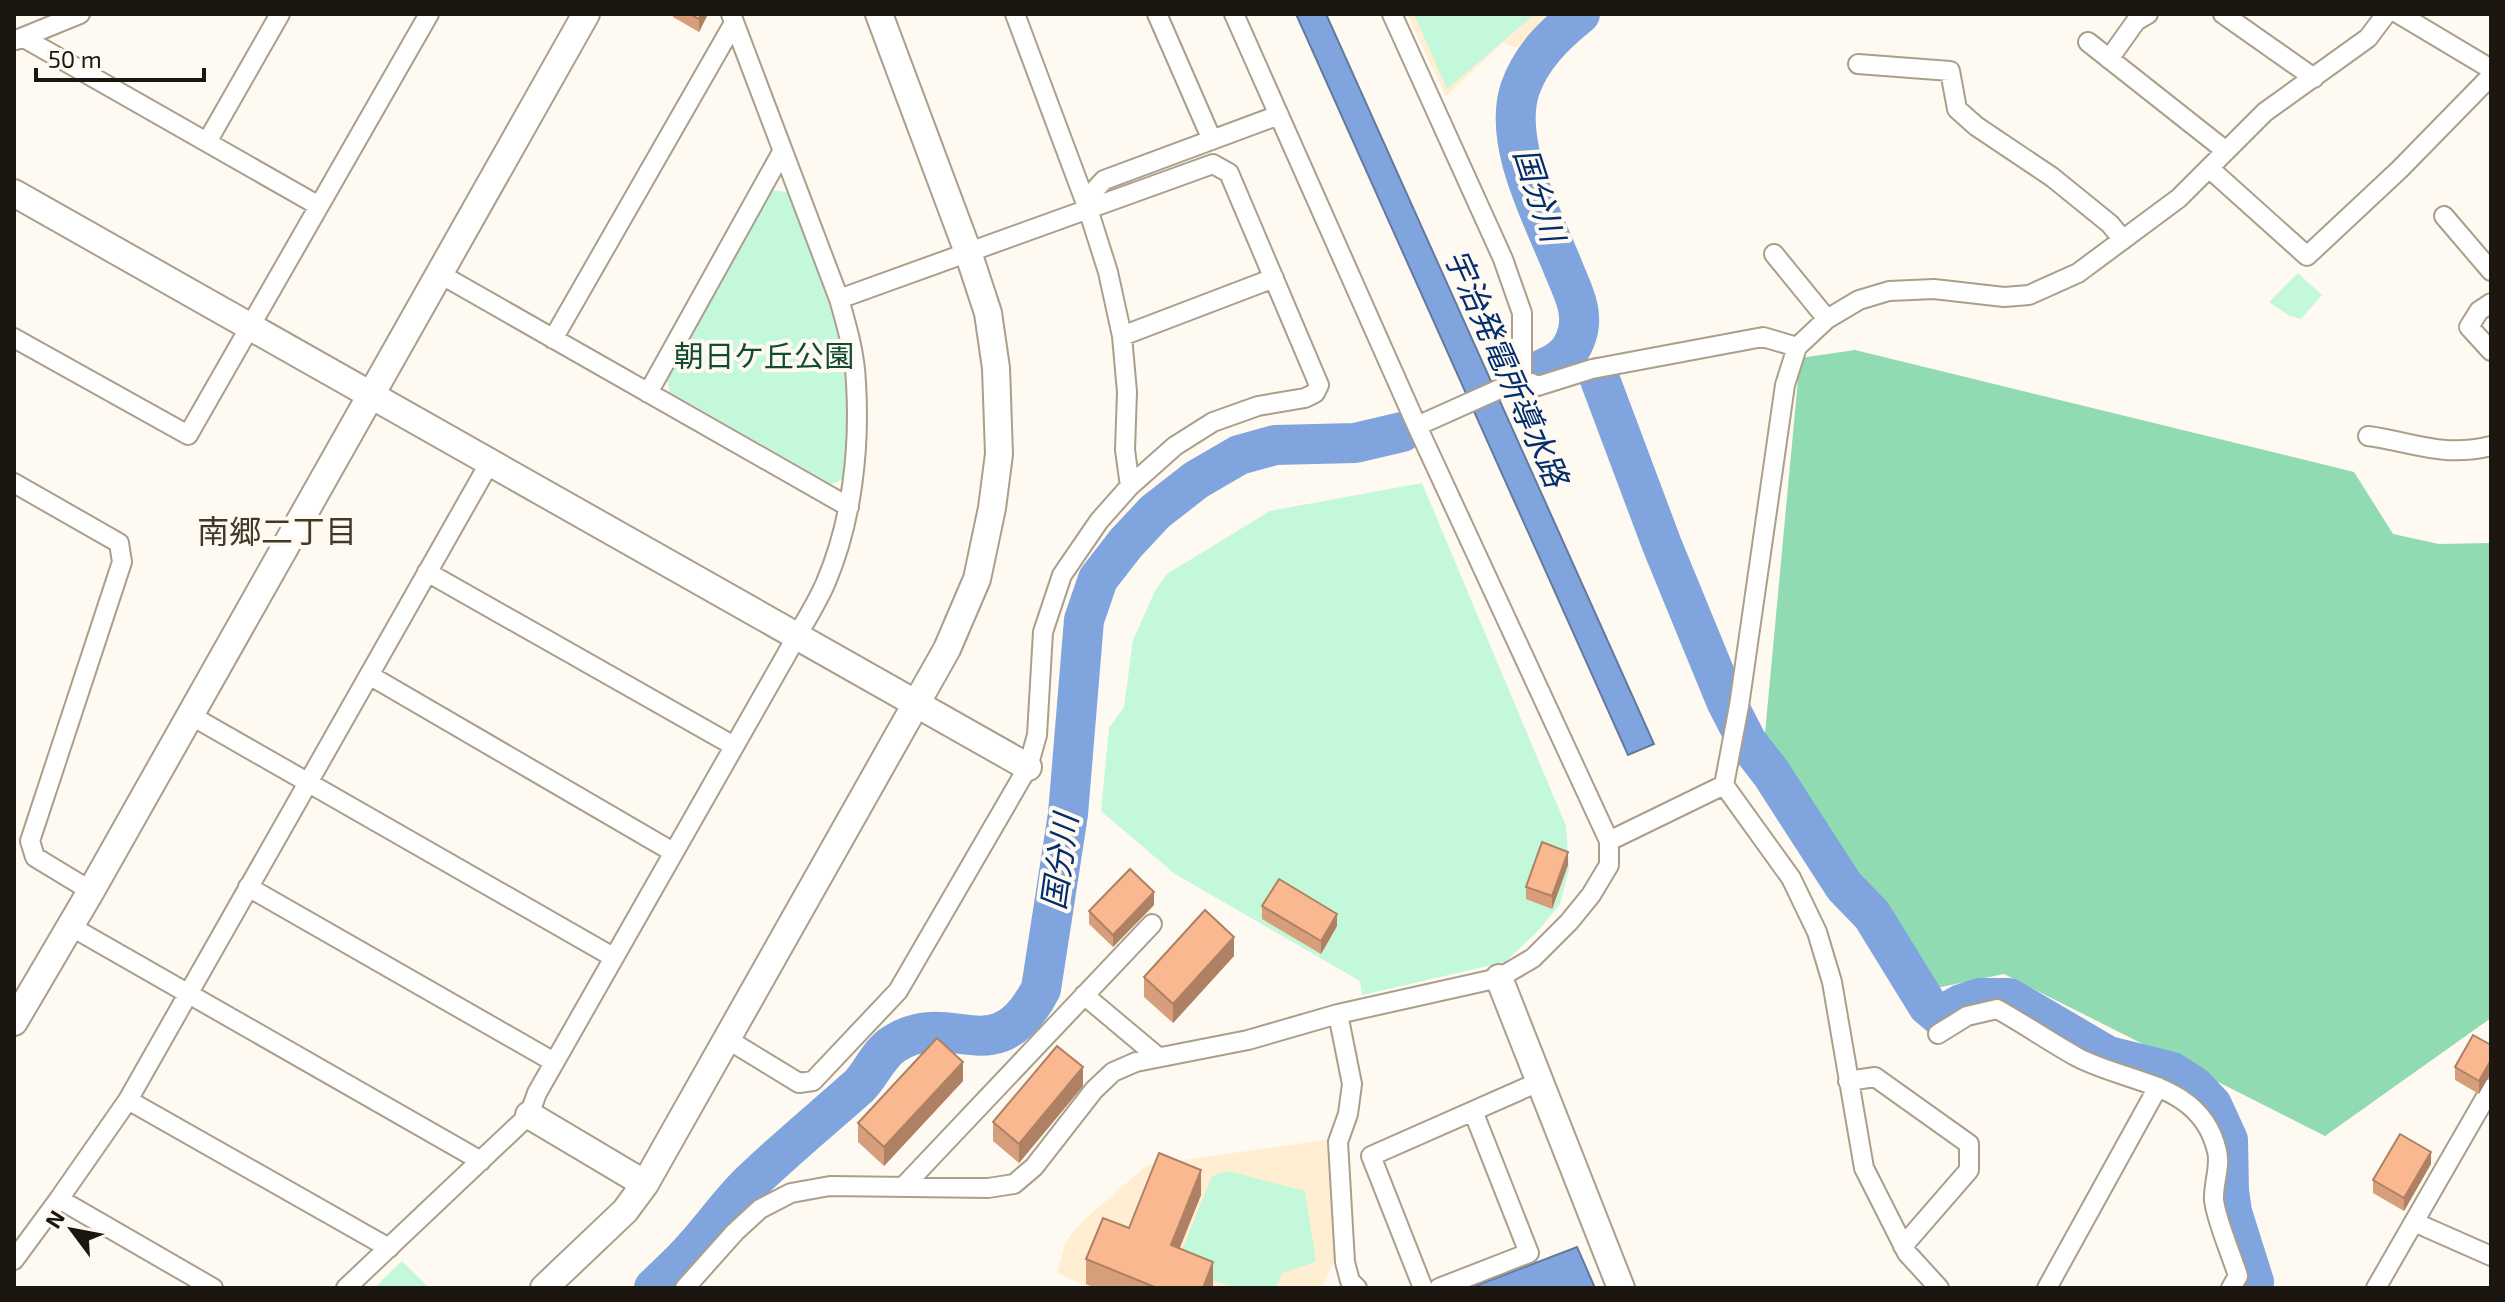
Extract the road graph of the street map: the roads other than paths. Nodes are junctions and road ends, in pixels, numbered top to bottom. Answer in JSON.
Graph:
{"nodes":[{"id":1,"x":80,"y":14,"type":"edge"},
{"id":2,"x":280,"y":14,"type":"edge"},
{"id":3,"x":429,"y":14,"type":"edge"},
{"id":4,"x":586,"y":14,"type":"edge"},
{"id":5,"x":879,"y":14,"type":"edge"},
{"id":6,"x":1015,"y":14,"type":"edge"},
{"id":7,"x":1157,"y":14,"type":"edge"},
{"id":8,"x":1234,"y":14,"type":"edge"},
{"id":9,"x":1392,"y":14,"type":"edge"},
{"id":10,"x":2148,"y":14,"type":"edge"},
{"id":11,"x":2223,"y":14,"type":"edge"},
{"id":12,"x":2386,"y":14,"type":"edge"},
{"id":13,"x":2399,"y":14,"type":"edge"},
{"id":14,"x":732,"y":18,"type":"edge"},
{"id":15,"x":19,"y":39,"type":"edge"},
{"id":16,"x":2088,"y":42,"type":"dead end"},
{"id":17,"x":2109,"y":59,"type":"junction"},
{"id":18,"x":1858,"y":64,"type":"dead end"},
{"id":19,"x":2491,"y":69,"type":"edge"},
{"id":20,"x":2491,"y":76,"type":"edge"},
{"id":21,"x":2314,"y":78,"type":"junction"},
{"id":22,"x":1279,"y":115,"type":"junction"},
{"id":23,"x":1212,"y":140,"type":"junction"},
{"id":24,"x":207,"y":142,"type":"junction"},
{"id":25,"x":2226,"y":151,"type":"junction"},
{"id":26,"x":782,"y":152,"type":"junction"},
{"id":27,"x":2209,"y":168,"type":"junction"},
{"id":28,"x":14,"y":193,"type":"edge"},
{"id":29,"x":319,"y":206,"type":"junction"},
{"id":30,"x":1088,"y":209,"type":"junction"},
{"id":31,"x":2444,"y":216,"type":"dead end"},
{"id":32,"x":2123,"y":240,"type":"junction"},
{"id":33,"x":968,"y":252,"type":"junction"},
{"id":34,"x":1774,"y":254,"type":"dead end"},
{"id":35,"x":2491,"y":271,"type":"edge"},
{"id":36,"x":440,"y":274,"type":"junction"},
{"id":37,"x":1274,"y":278,"type":"junction"},
{"id":38,"x":839,"y":299,"type":"junction"},
{"id":39,"x":2491,"y":303,"type":"edge"},
{"id":40,"x":1827,"y":319,"type":"junction"},
{"id":41,"x":251,"y":327,"type":"junction"},
{"id":42,"x":1122,"y":336,"type":"junction"},
{"id":43,"x":14,"y":338,"type":"edge"},
{"id":44,"x":553,"y":339,"type":"junction"},
{"id":45,"x":1797,"y":347,"type":"junction"},
{"id":46,"x":2491,"y":351,"type":"edge"},
{"id":47,"x":1522,"y":379,"type":"junction"},
{"id":48,"x":648,"y":393,"type":"junction"},
{"id":49,"x":371,"y":395,"type":"junction"},
{"id":50,"x":1417,"y":426,"type":"junction"},
{"id":51,"x":2368,"y":436,"type":"dead end"},
{"id":52,"x":2491,"y":446,"type":"edge"},
{"id":53,"x":490,"y":462,"type":"junction"},
{"id":54,"x":14,"y":483,"type":"edge"},
{"id":55,"x":1130,"y":486,"type":"junction"},
{"id":56,"x":849,"y":507,"type":"junction"},
{"id":57,"x":427,"y":572,"type":"junction"},
{"id":58,"x":797,"y":636,"type":"junction"},
{"id":59,"x":369,"y":675,"type":"junction"},
{"id":60,"x":917,"y":704,"type":"junction"},
{"id":61,"x":190,"y":715,"type":"junction"},
{"id":62,"x":734,"y":746,"type":"junction"},
{"id":63,"x":1028,"y":767,"type":"junction"},
{"id":64,"x":308,"y":782,"type":"junction"},
{"id":65,"x":1724,"y":785,"type":"junction"},
{"id":66,"x":1609,"y":841,"type":"junction"},
{"id":67,"x":673,"y":852,"type":"junction"},
{"id":68,"x":248,"y":887,"type":"junction"},
{"id":69,"x":91,"y":891,"type":"junction"},
{"id":70,"x":1152,"y":924,"type":"dead end"},
{"id":71,"x":70,"y":926,"type":"junction"},
{"id":72,"x":613,"y":957,"type":"junction"},
{"id":73,"x":1499,"y":978,"type":"junction"},
{"id":74,"x":188,"y":994,"type":"junction"},
{"id":75,"x":1084,"y":995,"type":"junction"},
{"id":76,"x":1338,"y":1014,"type":"junction"},
{"id":77,"x":14,"y":1022,"type":"edge"},
{"id":78,"x":1938,"y":1034,"type":"dead end"},
{"id":79,"x":727,"y":1039,"type":"junction"},
{"id":80,"x":1158,"y":1057,"type":"junction"},
{"id":81,"x":554,"y":1062,"type":"junction"},
{"id":82,"x":1541,"y":1081,"type":"junction"},
{"id":83,"x":1848,"y":1081,"type":"junction"},
{"id":84,"x":2158,"y":1087,"type":"junction"},
{"id":85,"x":2491,"y":1088,"type":"edge"},
{"id":86,"x":128,"y":1100,"type":"junction"},
{"id":87,"x":1473,"y":1111,"type":"junction"},
{"id":88,"x":529,"y":1115,"type":"junction"},
{"id":89,"x":2482,"y":1122,"type":"edge"},
{"id":90,"x":481,"y":1161,"type":"junction"},
{"id":91,"x":645,"y":1184,"type":"junction"},
{"id":92,"x":904,"y":1186,"type":"junction"},
{"id":93,"x":59,"y":1199,"type":"junction"},
{"id":94,"x":2414,"y":1222,"type":"junction"},
{"id":95,"x":1903,"y":1246,"type":"junction"},
{"id":96,"x":389,"y":1248,"type":"junction"},
{"id":97,"x":2491,"y":1256,"type":"edge"},
{"id":98,"x":14,"y":1260,"type":"edge"},
{"id":99,"x":213,"y":1288,"type":"edge"},
{"id":100,"x":346,"y":1288,"type":"edge"},
{"id":101,"x":544,"y":1288,"type":"edge"},
{"id":102,"x":685,"y":1288,"type":"edge"},
{"id":103,"x":1357,"y":1288,"type":"edge"},
{"id":104,"x":1423,"y":1288,"type":"edge"},
{"id":105,"x":1439,"y":1288,"type":"edge"},
{"id":106,"x":1621,"y":1288,"type":"edge"},
{"id":107,"x":1939,"y":1288,"type":"edge"},
{"id":108,"x":2047,"y":1288,"type":"edge"},
{"id":109,"x":2231,"y":1288,"type":"edge"},
{"id":110,"x":2376,"y":1288,"type":"edge"}],
"edges":[{"from":1,"to":15,"type":"street"},
{"from":2,"to":24,"type":"street"},
{"from":3,"to":29,"type":"street"},
{"from":4,"to":36,"type":"street"},
{"from":5,"to":33,"type":"street"},
{"from":6,"to":30,"type":"street"},
{"from":7,"to":23,"type":"street"},
{"from":8,"to":22,"type":"street"},
{"from":9,"to":47,"type":"street"},
{"from":10,"to":17,"type":"street"},
{"from":11,"to":21,"type":"street"},
{"from":12,"to":21,"type":"street"},
{"from":13,"to":19,"type":"street"},
{"from":14,"to":26,"type":"street"},
{"from":14,"to":44,"type":"street"},
{"from":15,"to":24,"type":"street"},
{"from":16,"to":17,"type":"street"},
{"from":17,"to":25,"type":"street"},
{"from":18,"to":32,"type":"street"},
{"from":20,"to":27,"type":"street"},
{"from":21,"to":25,"type":"street"},
{"from":22,"to":23,"type":"street"},
{"from":22,"to":50,"type":"street"},
{"from":23,"to":30,"type":"street"},
{"from":24,"to":29,"type":"street"},
{"from":25,"to":27,"type":"street"},
{"from":26,"to":38,"type":"street"},
{"from":26,"to":48,"type":"street"},
{"from":27,"to":32,"type":"street"},
{"from":28,"to":41,"type":"street"},
{"from":29,"to":41,"type":"street"},
{"from":30,"to":33,"type":"street"},
{"from":30,"to":37,"type":"street"},
{"from":30,"to":42,"type":"street"},
{"from":31,"to":35,"type":"street"},
{"from":32,"to":40,"type":"street"},
{"from":33,"to":38,"type":"street"},
{"from":33,"to":60,"type":"street"},
{"from":34,"to":40,"type":"street"},
{"from":36,"to":44,"type":"street"},
{"from":36,"to":49,"type":"street"},
{"from":37,"to":42,"type":"street"},
{"from":37,"to":55,"type":"street"},
{"from":38,"to":56,"type":"street"},
{"from":39,"to":46,"type":"street"},
{"from":40,"to":45,"type":"street"},
{"from":41,"to":43,"type":"street"},
{"from":41,"to":49,"type":"street"},
{"from":42,"to":55,"type":"street"},
{"from":44,"to":48,"type":"street"},
{"from":45,"to":47,"type":"street"},
{"from":45,"to":65,"type":"street"},
{"from":47,"to":50,"type":"street"},
{"from":48,"to":56,"type":"street"},
{"from":49,"to":53,"type":"street"},
{"from":49,"to":61,"type":"street"},
{"from":50,"to":66,"type":"street"},
{"from":51,"to":52,"type":"street"},
{"from":53,"to":57,"type":"street"},
{"from":53,"to":58,"type":"street"},
{"from":54,"to":69,"type":"street"},
{"from":55,"to":63,"type":"street"},
{"from":56,"to":58,"type":"street"},
{"from":57,"to":59,"type":"street"},
{"from":57,"to":62,"type":"street"},
{"from":58,"to":60,"type":"street"},
{"from":58,"to":62,"type":"street"},
{"from":59,"to":64,"type":"street"},
{"from":59,"to":67,"type":"street"},
{"from":60,"to":63,"type":"street"},
{"from":60,"to":79,"type":"street"},
{"from":61,"to":64,"type":"street"},
{"from":61,"to":69,"type":"street"},
{"from":62,"to":67,"type":"street"},
{"from":63,"to":79,"type":"street"},
{"from":64,"to":68,"type":"street"},
{"from":64,"to":72,"type":"street"},
{"from":65,"to":66,"type":"street"},
{"from":65,"to":83,"type":"street"},
{"from":66,"to":73,"type":"street"},
{"from":67,"to":72,"type":"street"},
{"from":68,"to":74,"type":"street"},
{"from":68,"to":81,"type":"street"},
{"from":69,"to":71,"type":"street"},
{"from":70,"to":75,"type":"street"},
{"from":71,"to":74,"type":"street"},
{"from":71,"to":77,"type":"street"},
{"from":72,"to":81,"type":"street"},
{"from":73,"to":76,"type":"street"},
{"from":73,"to":82,"type":"street"},
{"from":74,"to":86,"type":"street"},
{"from":74,"to":90,"type":"street"},
{"from":75,"to":80,"type":"street"},
{"from":75,"to":92,"type":"street"},
{"from":76,"to":80,"type":"street"},
{"from":76,"to":103,"type":"street"},
{"from":78,"to":84,"type":"street"},
{"from":79,"to":91,"type":"street"},
{"from":80,"to":92,"type":"street"},
{"from":81,"to":88,"type":"street"},
{"from":82,"to":87,"type":"street"},
{"from":82,"to":106,"type":"street"},
{"from":83,"to":95,"type":"street"},
{"from":83,"to":95,"type":"street"},
{"from":84,"to":108,"type":"street"},
{"from":84,"to":109,"type":"street"},
{"from":85,"to":89,"type":"street"},
{"from":86,"to":93,"type":"street"},
{"from":86,"to":96,"type":"street"},
{"from":87,"to":104,"type":"street"},
{"from":87,"to":105,"type":"street"},
{"from":88,"to":90,"type":"street"},
{"from":88,"to":91,"type":"street"},
{"from":89,"to":94,"type":"street"},
{"from":90,"to":96,"type":"street"},
{"from":91,"to":101,"type":"street"},
{"from":92,"to":102,"type":"street"},
{"from":93,"to":98,"type":"street"},
{"from":93,"to":99,"type":"street"},
{"from":94,"to":97,"type":"street"},
{"from":94,"to":110,"type":"street"},
{"from":95,"to":107,"type":"street"},
{"from":96,"to":100,"type":"street"}]}
